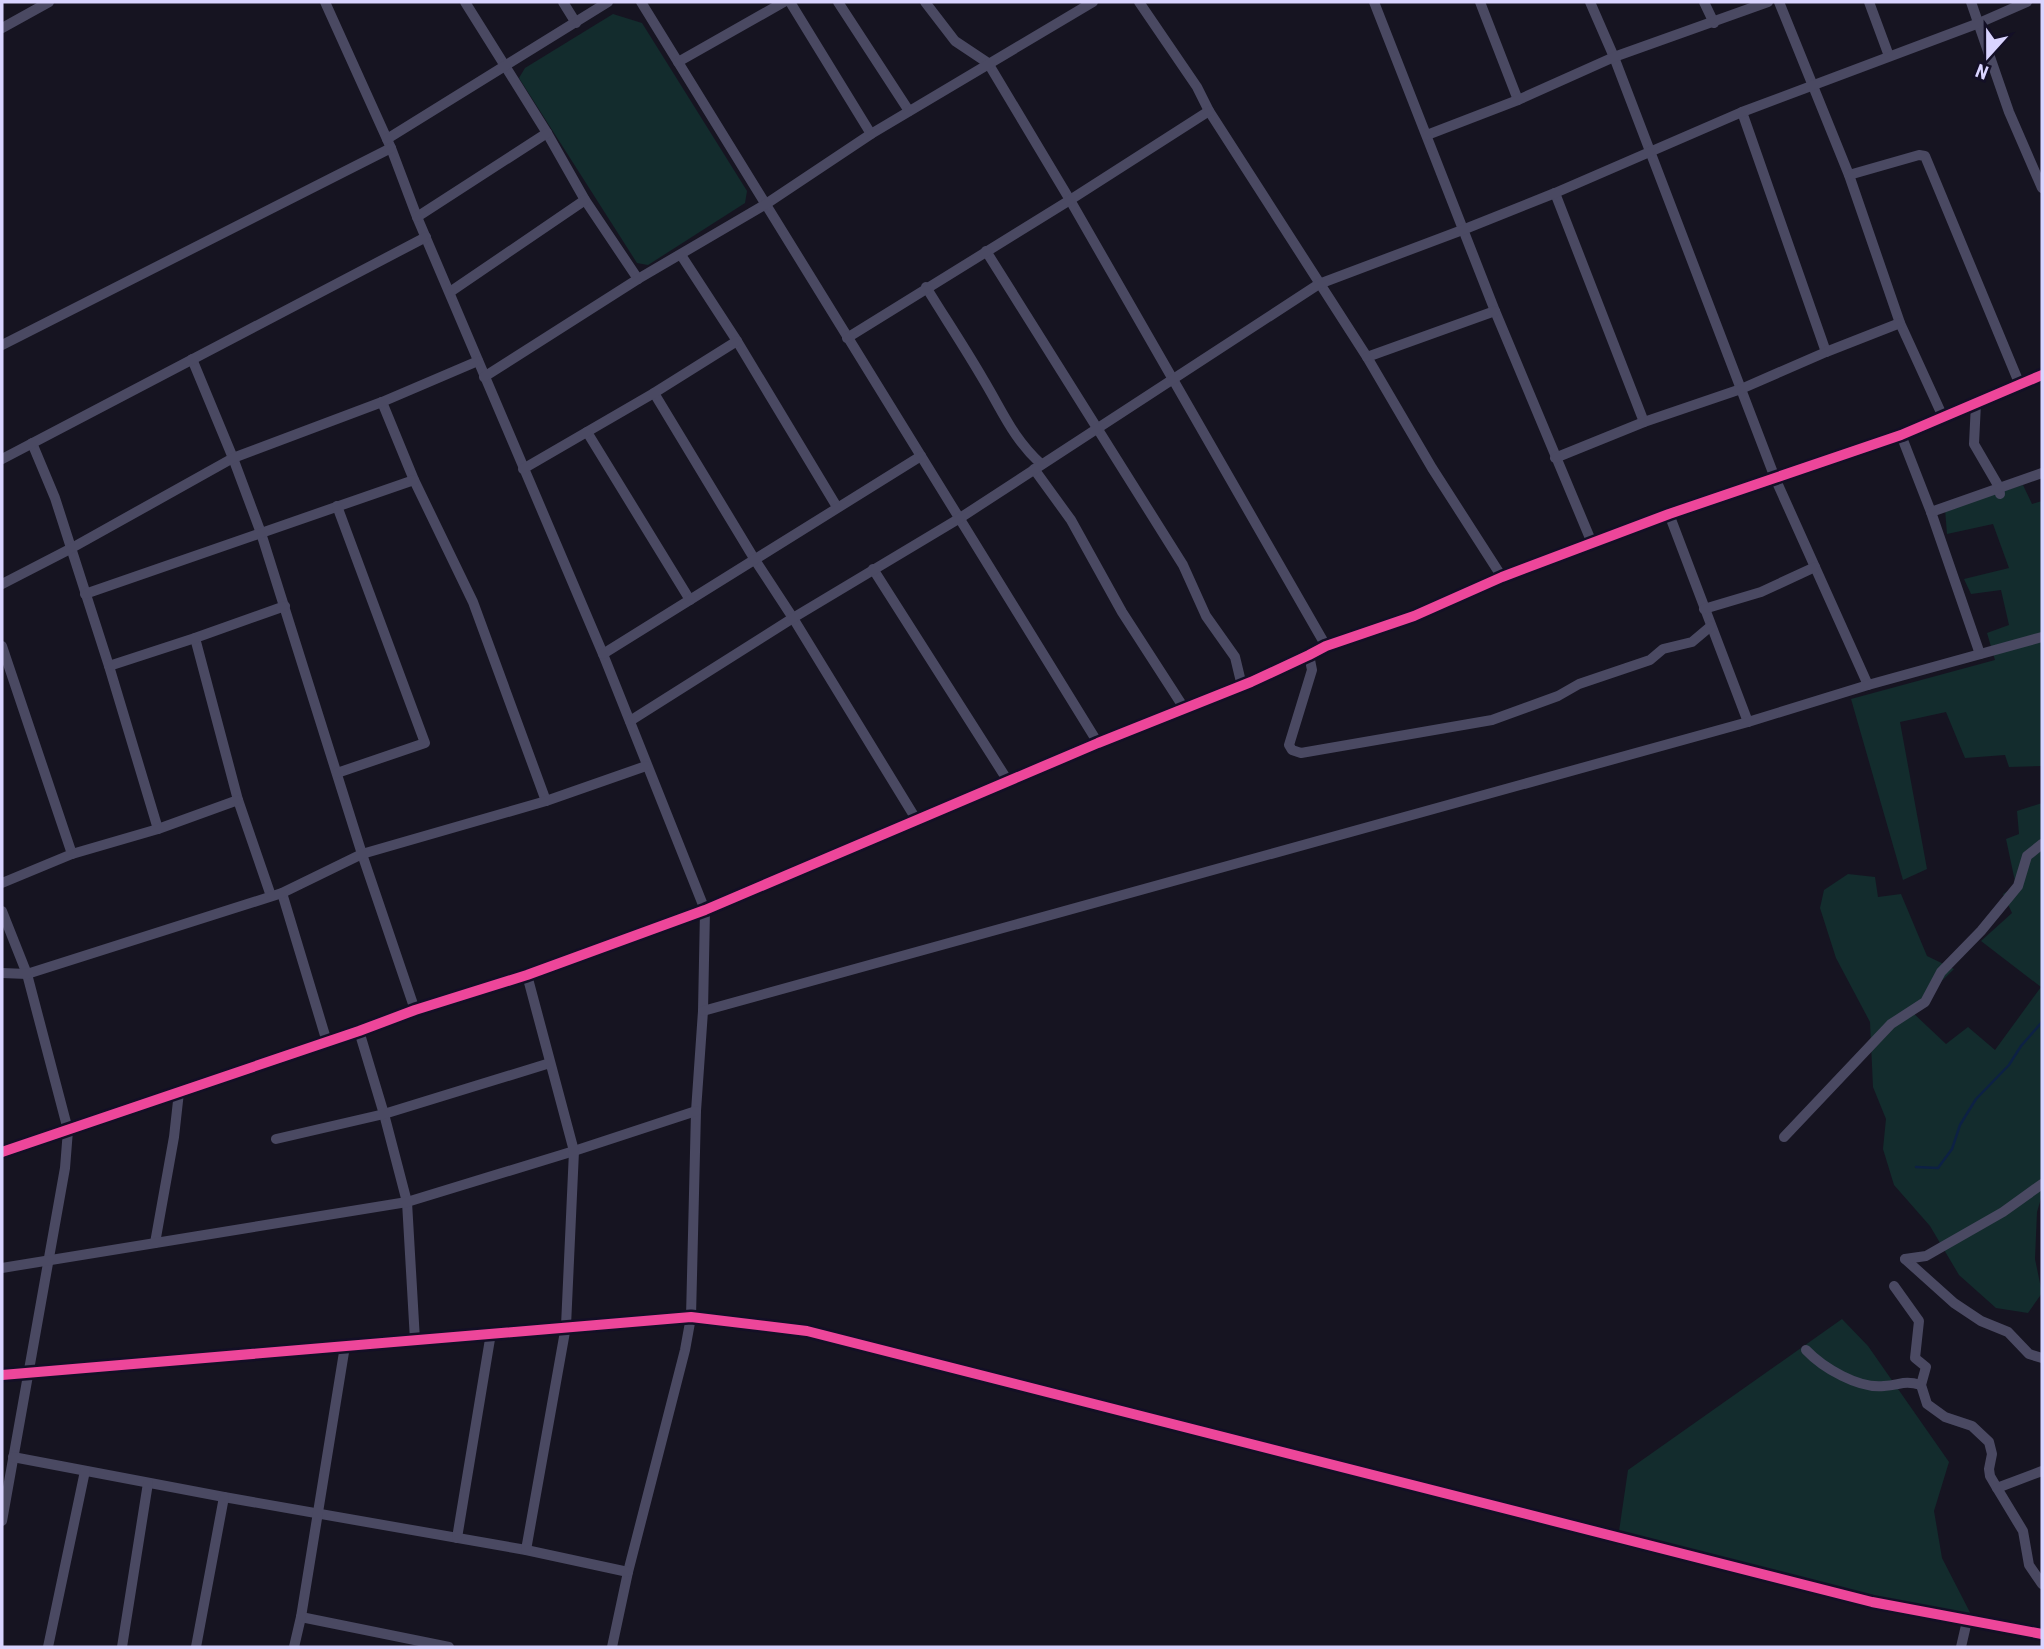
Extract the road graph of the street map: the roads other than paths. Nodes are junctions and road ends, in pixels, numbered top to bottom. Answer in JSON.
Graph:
{"nodes":[{"id":1,"x":49,"y":2,"type":"edge"},
{"id":2,"x":326,"y":2,"type":"edge"},
{"id":3,"x":465,"y":2,"type":"edge"},
{"id":4,"x":563,"y":2,"type":"edge"},
{"id":5,"x":608,"y":2,"type":"edge"},
{"id":6,"x":641,"y":2,"type":"edge"},
{"id":7,"x":785,"y":2,"type":"edge"},
{"id":8,"x":790,"y":2,"type":"edge"},
{"id":9,"x":838,"y":2,"type":"edge"},
{"id":10,"x":925,"y":2,"type":"edge"},
{"id":11,"x":1093,"y":2,"type":"edge"},
{"id":12,"x":1139,"y":2,"type":"edge"},
{"id":13,"x":1374,"y":2,"type":"edge"},
{"id":14,"x":1480,"y":2,"type":"edge"},
{"id":15,"x":1590,"y":2,"type":"edge"},
{"id":16,"x":1704,"y":2,"type":"edge"},
{"id":17,"x":1768,"y":2,"type":"edge"},
{"id":18,"x":1779,"y":2,"type":"edge"},
{"id":19,"x":1869,"y":2,"type":"edge"},
{"id":20,"x":1971,"y":2,"type":"edge"},
{"id":21,"x":2027,"y":2,"type":"edge"},
{"id":22,"x":576,"y":23,"type":"junction"},
{"id":23,"x":1714,"y":23,"type":"junction"},
{"id":24,"x":1979,"y":23,"type":"junction"},
{"id":25,"x":2,"y":28,"type":"edge"},
{"id":26,"x":1889,"y":56,"type":"junction"},
{"id":27,"x":1614,"y":57,"type":"junction"},
{"id":28,"x":678,"y":62,"type":"junction"},
{"id":29,"x":988,"y":63,"type":"junction"},
{"id":30,"x":504,"y":65,"type":"junction"},
{"id":31,"x":1813,"y":85,"type":"junction"},
{"id":32,"x":1518,"y":100,"type":"junction"},
{"id":33,"x":909,"y":111,"type":"junction"},
{"id":34,"x":1209,"y":111,"type":"junction"},
{"id":35,"x":1742,"y":112,"type":"junction"},
{"id":36,"x":547,"y":133,"type":"junction"},
{"id":37,"x":871,"y":134,"type":"junction"},
{"id":38,"x":1427,"y":135,"type":"junction"},
{"id":39,"x":389,"y":143,"type":"junction"},
{"id":40,"x":1650,"y":152,"type":"junction"},
{"id":41,"x":1849,"y":175,"type":"junction"},
{"id":42,"x":2042,"y":188,"type":"edge"},
{"id":43,"x":1555,"y":193,"type":"junction"},
{"id":44,"x":585,"y":200,"type":"junction"},
{"id":45,"x":1070,"y":200,"type":"junction"},
{"id":46,"x":766,"y":204,"type":"junction"},
{"id":47,"x":417,"y":217,"type":"junction"},
{"id":48,"x":1465,"y":229,"type":"junction"},
{"id":49,"x":426,"y":237,"type":"junction"},
{"id":50,"x":986,"y":251,"type":"junction"},
{"id":51,"x":681,"y":255,"type":"junction"},
{"id":52,"x":638,"y":279,"type":"junction"},
{"id":53,"x":1319,"y":284,"type":"junction"},
{"id":54,"x":926,"y":287,"type":"junction"},
{"id":55,"x":450,"y":292,"type":"junction"},
{"id":56,"x":1495,"y":311,"type":"junction"},
{"id":57,"x":1900,"y":323,"type":"junction"},
{"id":58,"x":847,"y":338,"type":"junction"},
{"id":59,"x":737,"y":341,"type":"junction"},
{"id":60,"x":2,"y":345,"type":"edge"},
{"id":61,"x":1826,"y":352,"type":"junction"},
{"id":62,"x":1367,"y":357,"type":"junction"},
{"id":63,"x":192,"y":359,"type":"junction"},
{"id":64,"x":478,"y":361,"type":"junction"},
{"id":65,"x":2042,"y":375,"type":"edge"},
{"id":66,"x":484,"y":377,"type":"junction"},
{"id":67,"x":1172,"y":378,"type":"junction"},
{"id":68,"x":2020,"y":385,"type":"junction"},
{"id":69,"x":1741,"y":389,"type":"junction"},
{"id":70,"x":654,"y":393,"type":"junction"},
{"id":71,"x":382,"y":402,"type":"junction"},
{"id":72,"x":1976,"y":403,"type":"junction"},
{"id":73,"x":1943,"y":417,"type":"junction"},
{"id":74,"x":1644,"y":422,"type":"junction"},
{"id":75,"x":1097,"y":427,"type":"junction"},
{"id":76,"x":587,"y":432,"type":"junction"},
{"id":77,"x":1901,"y":435,"type":"junction"},
{"id":78,"x":32,"y":443,"type":"junction"},
{"id":79,"x":920,"y":456,"type":"junction"},
{"id":80,"x":233,"y":458,"type":"junction"},
{"id":81,"x":1555,"y":458,"type":"junction"},
{"id":82,"x":2,"y":459,"type":"edge"},
{"id":83,"x":1037,"y":466,"type":"junction"},
{"id":84,"x":523,"y":469,"type":"junction"},
{"id":85,"x":2042,"y":473,"type":"edge"},
{"id":86,"x":1775,"y":478,"type":"junction"},
{"id":87,"x":414,"y":480,"type":"junction"},
{"id":88,"x":2000,"y":491,"type":"junction"},
{"id":89,"x":337,"y":506,"type":"junction"},
{"id":90,"x":837,"y":507,"type":"junction"},
{"id":91,"x":1931,"y":512,"type":"junction"},
{"id":92,"x":1669,"y":514,"type":"junction"},
{"id":93,"x":960,"y":518,"type":"junction"},
{"id":94,"x":261,"y":533,"type":"junction"},
{"id":95,"x":1592,"y":543,"type":"junction"},
{"id":96,"x":70,"y":549,"type":"junction"},
{"id":97,"x":755,"y":560,"type":"junction"},
{"id":98,"x":1815,"y":567,"type":"junction"},
{"id":99,"x":873,"y":569,"type":"junction"},
{"id":100,"x":1502,"y":577,"type":"junction"},
{"id":101,"x":2,"y":584,"type":"edge"},
{"id":102,"x":85,"y":594,"type":"junction"},
{"id":103,"x":691,"y":600,"type":"junction"},
{"id":104,"x":285,"y":606,"type":"junction"},
{"id":105,"x":1704,"y":609,"type":"junction"},
{"id":106,"x":793,"y":618,"type":"junction"},
{"id":107,"x":1711,"y":626,"type":"junction"},
{"id":108,"x":2042,"y":637,"type":"edge"},
{"id":109,"x":195,"y":638,"type":"junction"},
{"id":110,"x":2,"y":646,"type":"edge"},
{"id":111,"x":1326,"y":646,"type":"junction"},
{"id":112,"x":603,"y":654,"type":"junction"},
{"id":113,"x":1980,"y":654,"type":"junction"},
{"id":114,"x":1309,"y":655,"type":"junction"},
{"id":115,"x":109,"y":666,"type":"junction"},
{"id":116,"x":1868,"y":685,"type":"junction"},
{"id":117,"x":1242,"y":686,"type":"junction"},
{"id":118,"x":1184,"y":708,"type":"junction"},
{"id":119,"x":630,"y":721,"type":"junction"},
{"id":120,"x":1748,"y":722,"type":"junction"},
{"id":121,"x":1098,"y":743,"type":"junction"},
{"id":122,"x":646,"y":766,"type":"junction"},
{"id":123,"x":337,"y":773,"type":"junction"},
{"id":124,"x":1008,"y":781,"type":"junction"},
{"id":125,"x":238,"y":800,"type":"junction"},
{"id":126,"x":546,"y":800,"type":"junction"},
{"id":127,"x":916,"y":819,"type":"junction"},
{"id":128,"x":158,"y":829,"type":"junction"},
{"id":129,"x":2042,"y":844,"type":"edge"},
{"id":130,"x":72,"y":854,"type":"junction"},
{"id":131,"x":362,"y":854,"type":"junction"},
{"id":132,"x":2,"y":883,"type":"edge"},
{"id":133,"x":277,"y":894,"type":"junction"},
{"id":134,"x":705,"y":909,"type":"junction"},
{"id":135,"x":2,"y":911,"type":"edge"},
{"id":136,"x":2,"y":973,"type":"edge"},
{"id":137,"x":27,"y":974,"type":"junction"},
{"id":138,"x":527,"y":975,"type":"junction"},
{"id":139,"x":415,"y":1010,"type":"junction"},
{"id":140,"x":703,"y":1011,"type":"junction"},
{"id":141,"x":359,"y":1031,"type":"junction"},
{"id":142,"x":327,"y":1042,"type":"junction"},
{"id":143,"x":550,"y":1063,"type":"junction"},
{"id":144,"x":179,"y":1092,"type":"junction"},
{"id":145,"x":696,"y":1111,"type":"junction"},
{"id":146,"x":384,"y":1114,"type":"junction"},
{"id":147,"x":68,"y":1130,"type":"junction"},
{"id":148,"x":1784,"y":1137,"type":"dead end"},
{"id":149,"x":275,"y":1139,"type":"dead end"},
{"id":150,"x":574,"y":1151,"type":"junction"},
{"id":151,"x":2,"y":1152,"type":"edge"},
{"id":152,"x":2042,"y":1184,"type":"edge"},
{"id":153,"x":407,"y":1202,"type":"junction"},
{"id":154,"x":155,"y":1243,"type":"junction"},
{"id":155,"x":48,"y":1259,"type":"junction"},
{"id":156,"x":2,"y":1268,"type":"edge"},
{"id":157,"x":1894,"y":1286,"type":"dead end"},
{"id":158,"x":691,"y":1317,"type":"junction"},
{"id":159,"x":566,"y":1326,"type":"junction"},
{"id":160,"x":491,"y":1333,"type":"junction"},
{"id":161,"x":415,"y":1340,"type":"junction"},
{"id":162,"x":345,"y":1346,"type":"junction"},
{"id":163,"x":1806,"y":1350,"type":"dead end"},
{"id":164,"x":2042,"y":1357,"type":"edge"},
{"id":165,"x":27,"y":1373,"type":"junction"},
{"id":166,"x":2,"y":1375,"type":"edge"},
{"id":167,"x":1921,"y":1385,"type":"junction"},
{"id":168,"x":13,"y":1457,"type":"junction"},
{"id":169,"x":85,"y":1471,"type":"junction"},
{"id":170,"x":2042,"y":1471,"type":"edge"},
{"id":171,"x":148,"y":1483,"type":"junction"},
{"id":172,"x":1997,"y":1488,"type":"junction"},
{"id":173,"x":224,"y":1497,"type":"junction"},
{"id":174,"x":318,"y":1514,"type":"junction"},
{"id":175,"x":2,"y":1521,"type":"edge"},
{"id":176,"x":457,"y":1538,"type":"junction"},
{"id":177,"x":526,"y":1550,"type":"junction"},
{"id":178,"x":628,"y":1572,"type":"junction"},
{"id":179,"x":2042,"y":1584,"type":"edge"},
{"id":180,"x":300,"y":1618,"type":"junction"},
{"id":181,"x":1967,"y":1621,"type":"junction"},
{"id":182,"x":2042,"y":1634,"type":"edge"},
{"id":183,"x":48,"y":1647,"type":"edge"},
{"id":184,"x":122,"y":1647,"type":"edge"},
{"id":185,"x":195,"y":1647,"type":"edge"},
{"id":186,"x":294,"y":1647,"type":"edge"},
{"id":187,"x":449,"y":1647,"type":"edge"},
{"id":188,"x":612,"y":1647,"type":"edge"},
{"id":189,"x":1961,"y":1647,"type":"edge"}],
"edges":[{"from":1,"to":25,"type":"street"},
{"from":2,"to":39,"type":"street"},
{"from":3,"to":30,"type":"street"},
{"from":4,"to":22,"type":"street"},
{"from":5,"to":22,"type":"street"},
{"from":6,"to":28,"type":"street"},
{"from":7,"to":28,"type":"street"},
{"from":8,"to":37,"type":"street"},
{"from":9,"to":33,"type":"street"},
{"from":10,"to":29,"type":"street"},
{"from":11,"to":29,"type":"street"},
{"from":12,"to":34,"type":"street"},
{"from":13,"to":38,"type":"street"},
{"from":14,"to":32,"type":"street"},
{"from":15,"to":27,"type":"street"},
{"from":16,"to":23,"type":"street"},
{"from":17,"to":23,"type":"street"},
{"from":18,"to":31,"type":"street"},
{"from":19,"to":26,"type":"street"},
{"from":20,"to":24,"type":"street"},
{"from":21,"to":24,"type":"street"},
{"from":22,"to":30,"type":"street"},
{"from":23,"to":27,"type":"street"},
{"from":24,"to":26,"type":"street"},
{"from":24,"to":42,"type":"street"},
{"from":26,"to":31,"type":"street"},
{"from":27,"to":32,"type":"street"},
{"from":27,"to":40,"type":"street"},
{"from":28,"to":46,"type":"street"},
{"from":29,"to":33,"type":"street"},
{"from":29,"to":45,"type":"street"},
{"from":30,"to":36,"type":"street"},
{"from":30,"to":39,"type":"street"},
{"from":31,"to":35,"type":"street"},
{"from":31,"to":41,"type":"street"},
{"from":32,"to":38,"type":"street"},
{"from":33,"to":37,"type":"street"},
{"from":34,"to":45,"type":"street"},
{"from":34,"to":53,"type":"street"},
{"from":35,"to":40,"type":"street"},
{"from":35,"to":61,"type":"street"},
{"from":36,"to":44,"type":"street"},
{"from":36,"to":47,"type":"street"},
{"from":37,"to":46,"type":"street"},
{"from":38,"to":48,"type":"street"},
{"from":39,"to":47,"type":"street"},
{"from":39,"to":60,"type":"street"},
{"from":40,"to":43,"type":"street"},
{"from":40,"to":69,"type":"street"},
{"from":41,"to":57,"type":"street"},
{"from":41,"to":68,"type":"street"},
{"from":43,"to":48,"type":"street"},
{"from":43,"to":74,"type":"street"},
{"from":44,"to":52,"type":"street"},
{"from":44,"to":55,"type":"street"},
{"from":45,"to":50,"type":"street"},
{"from":45,"to":67,"type":"street"},
{"from":46,"to":51,"type":"street"},
{"from":46,"to":58,"type":"street"},
{"from":47,"to":49,"type":"street"},
{"from":48,"to":53,"type":"street"},
{"from":48,"to":56,"type":"street"},
{"from":49,"to":55,"type":"street"},
{"from":49,"to":63,"type":"street"},
{"from":50,"to":54,"type":"street"},
{"from":50,"to":75,"type":"street"},
{"from":51,"to":52,"type":"street"},
{"from":51,"to":59,"type":"street"},
{"from":52,"to":66,"type":"street"},
{"from":53,"to":62,"type":"street"},
{"from":53,"to":67,"type":"street"},
{"from":54,"to":58,"type":"street"},
{"from":54,"to":83,"type":"street"},
{"from":55,"to":64,"type":"street"},
{"from":56,"to":62,"type":"street"},
{"from":56,"to":81,"type":"street"},
{"from":57,"to":61,"type":"street"},
{"from":57,"to":73,"type":"street"},
{"from":58,"to":79,"type":"street"},
{"from":59,"to":70,"type":"street"},
{"from":59,"to":90,"type":"street"},
{"from":61,"to":69,"type":"street"},
{"from":62,"to":100,"type":"street"},
{"from":63,"to":78,"type":"street"},
{"from":63,"to":80,"type":"street"},
{"from":64,"to":66,"type":"street"},
{"from":64,"to":71,"type":"street"},
{"from":65,"to":68,"type":"street"},
{"from":66,"to":84,"type":"street"},
{"from":67,"to":75,"type":"street"},
{"from":67,"to":111,"type":"street"},
{"from":68,"to":72,"type":"street"},
{"from":69,"to":74,"type":"street"},
{"from":69,"to":86,"type":"street"},
{"from":70,"to":76,"type":"street"},
{"from":70,"to":97,"type":"street"},
{"from":71,"to":80,"type":"street"},
{"from":71,"to":87,"type":"street"},
{"from":72,"to":73,"type":"street"},
{"from":72,"to":88,"type":"street"},
{"from":73,"to":77,"type":"street"},
{"from":74,"to":81,"type":"street"},
{"from":75,"to":83,"type":"street"},
{"from":75,"to":117,"type":"street"},
{"from":76,"to":84,"type":"street"},
{"from":76,"to":103,"type":"street"},
{"from":77,"to":86,"type":"street"},
{"from":77,"to":91,"type":"street"},
{"from":78,"to":82,"type":"street"},
{"from":78,"to":96,"type":"street"},
{"from":79,"to":90,"type":"street"},
{"from":79,"to":93,"type":"street"},
{"from":80,"to":94,"type":"street"},
{"from":80,"to":96,"type":"street"},
{"from":81,"to":95,"type":"street"},
{"from":83,"to":93,"type":"street"},
{"from":83,"to":118,"type":"street"},
{"from":84,"to":112,"type":"street"},
{"from":85,"to":88,"type":"street"},
{"from":86,"to":92,"type":"street"},
{"from":86,"to":98,"type":"street"},
{"from":87,"to":89,"type":"street"},
{"from":87,"to":126,"type":"street"},
{"from":88,"to":91,"type":"street"},
{"from":89,"to":94,"type":"street"},
{"from":89,"to":123,"type":"street"},
{"from":90,"to":97,"type":"street"},
{"from":91,"to":113,"type":"street"},
{"from":92,"to":95,"type":"street"},
{"from":92,"to":105,"type":"street"},
{"from":93,"to":99,"type":"street"},
{"from":93,"to":121,"type":"street"},
{"from":94,"to":102,"type":"street"},
{"from":94,"to":104,"type":"street"},
{"from":95,"to":100,"type":"street"},
{"from":96,"to":101,"type":"street"},
{"from":96,"to":102,"type":"street"},
{"from":97,"to":103,"type":"street"},
{"from":97,"to":106,"type":"street"},
{"from":98,"to":105,"type":"street"},
{"from":98,"to":116,"type":"street"},
{"from":99,"to":106,"type":"street"},
{"from":99,"to":124,"type":"street"},
{"from":100,"to":111,"type":"street"},
{"from":102,"to":115,"type":"street"},
{"from":103,"to":112,"type":"street"},
{"from":104,"to":109,"type":"street"},
{"from":104,"to":123,"type":"street"},
{"from":105,"to":107,"type":"street"},
{"from":106,"to":119,"type":"street"},
{"from":106,"to":127,"type":"street"},
{"from":107,"to":114,"type":"street"},
{"from":107,"to":120,"type":"street"},
{"from":108,"to":113,"type":"street"},
{"from":109,"to":115,"type":"street"},
{"from":109,"to":125,"type":"street"},
{"from":110,"to":130,"type":"street"},
{"from":111,"to":114,"type":"street"},
{"from":112,"to":119,"type":"street"},
{"from":113,"to":116,"type":"street"},
{"from":114,"to":117,"type":"street"},
{"from":115,"to":128,"type":"street"},
{"from":116,"to":120,"type":"street"},
{"from":117,"to":118,"type":"street"},
{"from":118,"to":121,"type":"street"},
{"from":119,"to":122,"type":"street"},
{"from":120,"to":140,"type":"street"},
{"from":121,"to":124,"type":"street"},
{"from":122,"to":126,"type":"street"},
{"from":122,"to":134,"type":"street"},
{"from":123,"to":131,"type":"street"},
{"from":124,"to":127,"type":"street"},
{"from":125,"to":128,"type":"street"},
{"from":125,"to":133,"type":"street"},
{"from":126,"to":131,"type":"street"},
{"from":127,"to":134,"type":"street"},
{"from":128,"to":130,"type":"street"},
{"from":129,"to":148,"type":"street"},
{"from":130,"to":132,"type":"street"},
{"from":131,"to":133,"type":"street"},
{"from":131,"to":139,"type":"street"},
{"from":133,"to":137,"type":"street"},
{"from":133,"to":142,"type":"street"},
{"from":134,"to":138,"type":"street"},
{"from":134,"to":140,"type":"street"},
{"from":135,"to":137,"type":"street"},
{"from":136,"to":137,"type":"street"},
{"from":137,"to":147,"type":"street"},
{"from":138,"to":139,"type":"street"},
{"from":138,"to":143,"type":"street"},
{"from":139,"to":141,"type":"street"},
{"from":140,"to":145,"type":"street"},
{"from":141,"to":142,"type":"street"},
{"from":141,"to":146,"type":"street"},
{"from":142,"to":144,"type":"street"},
{"from":143,"to":146,"type":"street"},
{"from":143,"to":150,"type":"street"},
{"from":144,"to":147,"type":"street"},
{"from":144,"to":154,"type":"street"},
{"from":145,"to":150,"type":"street"},
{"from":145,"to":158,"type":"street"},
{"from":146,"to":149,"type":"street"},
{"from":146,"to":153,"type":"street"},
{"from":147,"to":151,"type":"street"},
{"from":147,"to":155,"type":"street"},
{"from":150,"to":153,"type":"street"},
{"from":150,"to":159,"type":"street"},
{"from":152,"to":164,"type":"street"},
{"from":153,"to":154,"type":"street"},
{"from":153,"to":161,"type":"street"},
{"from":154,"to":155,"type":"street"},
{"from":155,"to":156,"type":"street"},
{"from":155,"to":165,"type":"street"},
{"from":157,"to":167,"type":"street"},
{"from":158,"to":159,"type":"street"},
{"from":158,"to":178,"type":"street"},
{"from":158,"to":181,"type":"street"},
{"from":159,"to":160,"type":"street"},
{"from":159,"to":177,"type":"street"},
{"from":160,"to":161,"type":"street"},
{"from":160,"to":176,"type":"street"},
{"from":161,"to":162,"type":"street"},
{"from":162,"to":165,"type":"street"},
{"from":162,"to":174,"type":"street"},
{"from":163,"to":167,"type":"street"},
{"from":165,"to":166,"type":"street"},
{"from":165,"to":168,"type":"street"},
{"from":167,"to":172,"type":"street"},
{"from":168,"to":169,"type":"street"},
{"from":168,"to":175,"type":"street"},
{"from":169,"to":171,"type":"street"},
{"from":169,"to":183,"type":"street"},
{"from":170,"to":172,"type":"street"},
{"from":171,"to":173,"type":"street"},
{"from":171,"to":184,"type":"street"},
{"from":172,"to":179,"type":"street"},
{"from":173,"to":174,"type":"street"},
{"from":173,"to":185,"type":"street"},
{"from":174,"to":176,"type":"street"},
{"from":174,"to":180,"type":"street"},
{"from":176,"to":177,"type":"street"},
{"from":177,"to":178,"type":"street"},
{"from":178,"to":188,"type":"street"},
{"from":180,"to":186,"type":"street"},
{"from":180,"to":187,"type":"street"},
{"from":181,"to":182,"type":"street"},
{"from":181,"to":189,"type":"street"}]}
